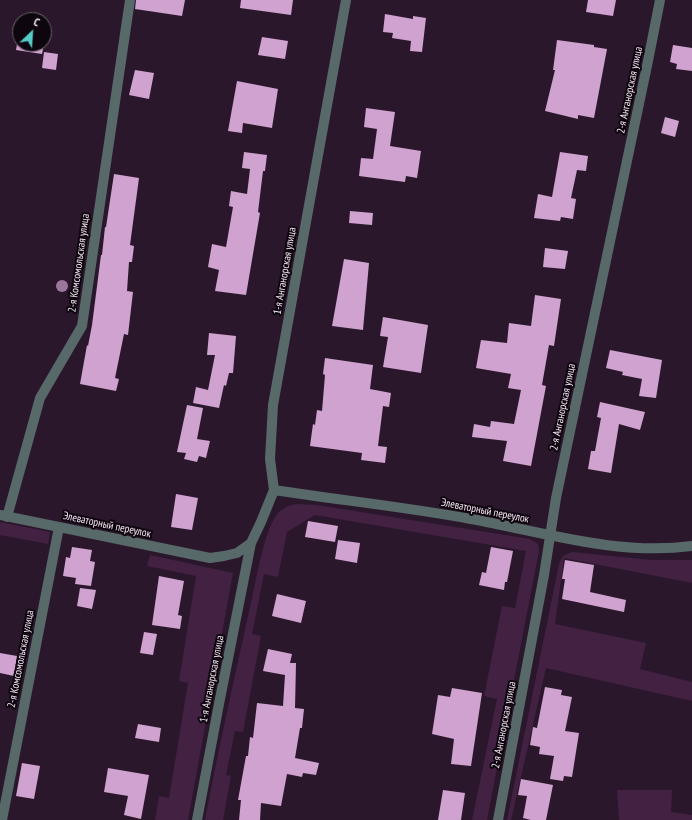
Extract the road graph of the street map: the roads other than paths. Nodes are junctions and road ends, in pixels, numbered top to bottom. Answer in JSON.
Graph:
{"nodes":[{"id":1,"x":130,"y":0,"type":"edge"},
{"id":2,"x":346,"y":0,"type":"edge"},
{"id":3,"x":660,"y":0,"type":"edge"},
{"id":4,"x":274,"y":490,"type":"junction"},
{"id":5,"x":3,"y":516,"type":"edge"},
{"id":6,"x":59,"y":527,"type":"junction"},
{"id":7,"x":551,"y":536,"type":"junction"},
{"id":8,"x":251,"y":543,"type":"junction"},
{"id":9,"x":692,"y":546,"type":"edge"},
{"id":10,"x":2,"y":820,"type":"edge"},
{"id":11,"x":197,"y":820,"type":"edge"},
{"id":12,"x":498,"y":820,"type":"edge"}],
"edges":[{"from":1,"to":5,"type":"street","name":"2-я Комсомольская улица"},
{"from":2,"to":4,"type":"street","name":"1-я Анганорская улица"},
{"from":3,"to":7,"type":"street","name":"2-я Анганорская улица"},
{"from":4,"to":7,"type":"street","name":"Элеваторный переулок"},
{"from":4,"to":8,"type":"street","name":"1-я Анганорская улица"},
{"from":5,"to":6,"type":"street","name":"Элеваторный переулок"},
{"from":6,"to":8,"type":"street","name":"Элеваторный переулок"},
{"from":6,"to":10,"type":"street","name":"2-я Комсомольская улица"},
{"from":7,"to":9,"type":"street","name":"Элеваторный переулок"},
{"from":7,"to":12,"type":"street","name":"2-я Анганорская улица"},
{"from":8,"to":11,"type":"street","name":"1-я Анганорская улица"}]}
